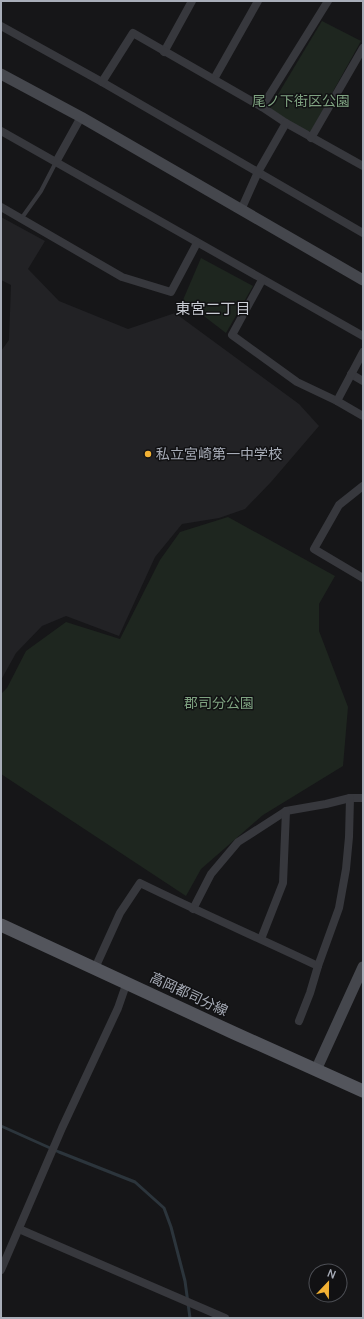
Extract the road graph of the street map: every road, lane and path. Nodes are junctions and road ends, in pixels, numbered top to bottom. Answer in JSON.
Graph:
{"nodes":[{"id":1,"x":192,"y":1,"type":"edge"},
{"id":2,"x":258,"y":1,"type":"edge"},
{"id":3,"x":328,"y":1,"type":"edge"},
{"id":4,"x":1,"y":26,"type":"edge"},
{"id":5,"x":363,"y":48,"type":"edge"},
{"id":6,"x":164,"y":52,"type":"junction"},
{"id":7,"x":1,"y":74,"type":"edge"},
{"id":8,"x":214,"y":79,"type":"junction"},
{"id":9,"x":102,"y":82,"type":"junction"},
{"id":10,"x":262,"y":107,"type":"junction"},
{"id":11,"x":81,"y":117,"type":"junction"},
{"id":12,"x":286,"y":123,"type":"junction"},
{"id":13,"x":1,"y":131,"type":"edge"},
{"id":14,"x":311,"y":138,"type":"junction"},
{"id":15,"x":56,"y":162,"type":"junction"},
{"id":16,"x":362,"y":164,"type":"edge"},
{"id":17,"x":258,"y":172,"type":"junction"},
{"id":18,"x":1,"y":207,"type":"edge"},
{"id":19,"x":240,"y":210,"type":"junction"},
{"id":20,"x":21,"y":219,"type":"junction"},
{"id":21,"x":363,"y":233,"type":"edge"},
{"id":22,"x":197,"y":243,"type":"junction"},
{"id":23,"x":262,"y":280,"type":"junction"},
{"id":24,"x":363,"y":280,"type":"edge"},
{"id":25,"x":363,"y":336,"type":"edge"},
{"id":26,"x":363,"y":352,"type":"edge"},
{"id":27,"x":352,"y":374,"type":"junction"},
{"id":28,"x":363,"y":381,"type":"edge"},
{"id":29,"x":337,"y":401,"type":"junction"},
{"id":30,"x":363,"y":416,"type":"edge"},
{"id":31,"x":363,"y":486,"type":"edge"},
{"id":32,"x":363,"y":578,"type":"edge"},
{"id":33,"x":350,"y":798,"type":"junction"},
{"id":34,"x":363,"y":798,"type":"edge"},
{"id":35,"x":286,"y":811,"type":"junction"},
{"id":36,"x":193,"y":909,"type":"junction"},
{"id":37,"x":1,"y":924,"type":"edge"},
{"id":38,"x":261,"y":939,"type":"junction"},
{"id":39,"x":318,"y":966,"type":"junction"},
{"id":40,"x":363,"y":967,"type":"edge"},
{"id":41,"x":95,"y":968,"type":"junction"},
{"id":42,"x":127,"y":982,"type":"junction"},
{"id":43,"x":299,"y":1021,"type":"dead end"},
{"id":44,"x":316,"y":1070,"type":"junction"},
{"id":45,"x":363,"y":1091,"type":"edge"},
{"id":46,"x":20,"y":1229,"type":"junction"},
{"id":47,"x":1,"y":1270,"type":"edge"},
{"id":48,"x":225,"y":1318,"type":"edge"}],
"edges":[{"from":1,"to":6,"type":"street"},
{"from":2,"to":8,"type":"street"},
{"from":3,"to":10,"type":"street"},
{"from":4,"to":9,"type":"street"},
{"from":5,"to":14,"type":"street"},
{"from":6,"to":8,"type":"street"},
{"from":6,"to":9,"type":"street"},
{"from":7,"to":11,"type":"street"},
{"from":8,"to":10,"type":"street"},
{"from":9,"to":17,"type":"street"},
{"from":10,"to":12,"type":"street"},
{"from":11,"to":15,"type":"street"},
{"from":11,"to":19,"type":"street"},
{"from":12,"to":14,"type":"street"},
{"from":12,"to":17,"type":"street"},
{"from":13,"to":15,"type":"street"},
{"from":14,"to":16,"type":"street"},
{"from":15,"to":20,"type":"lane"},
{"from":15,"to":22,"type":"street"},
{"from":17,"to":19,"type":"street"},
{"from":17,"to":21,"type":"street"},
{"from":18,"to":20,"type":"street"},
{"from":19,"to":24,"type":"street"},
{"from":20,"to":22,"type":"street"},
{"from":22,"to":23,"type":"street"},
{"from":23,"to":25,"type":"street"},
{"from":23,"to":29,"type":"street"},
{"from":26,"to":27,"type":"street"},
{"from":27,"to":28,"type":"street"},
{"from":27,"to":29,"type":"street"},
{"from":29,"to":30,"type":"street"},
{"from":31,"to":32,"type":"street"},
{"from":33,"to":34,"type":"street"},
{"from":33,"to":35,"type":"street"},
{"from":33,"to":39,"type":"street"},
{"from":35,"to":36,"type":"street"},
{"from":35,"to":38,"type":"street"},
{"from":36,"to":38,"type":"street"},
{"from":36,"to":41,"type":"street"},
{"from":37,"to":41,"type":"main road","name":"高岡都司分線"},
{"from":38,"to":39,"type":"street"},
{"from":39,"to":43,"type":"street"},
{"from":40,"to":44,"type":"street"},
{"from":41,"to":42,"type":"main road","name":"高岡都司分線"},
{"from":42,"to":44,"type":"main road","name":"高岡都司分線"},
{"from":42,"to":46,"type":"street"},
{"from":44,"to":45,"type":"main road","name":"高岡都司分線"},
{"from":46,"to":47,"type":"street"},
{"from":46,"to":48,"type":"street"}]}
